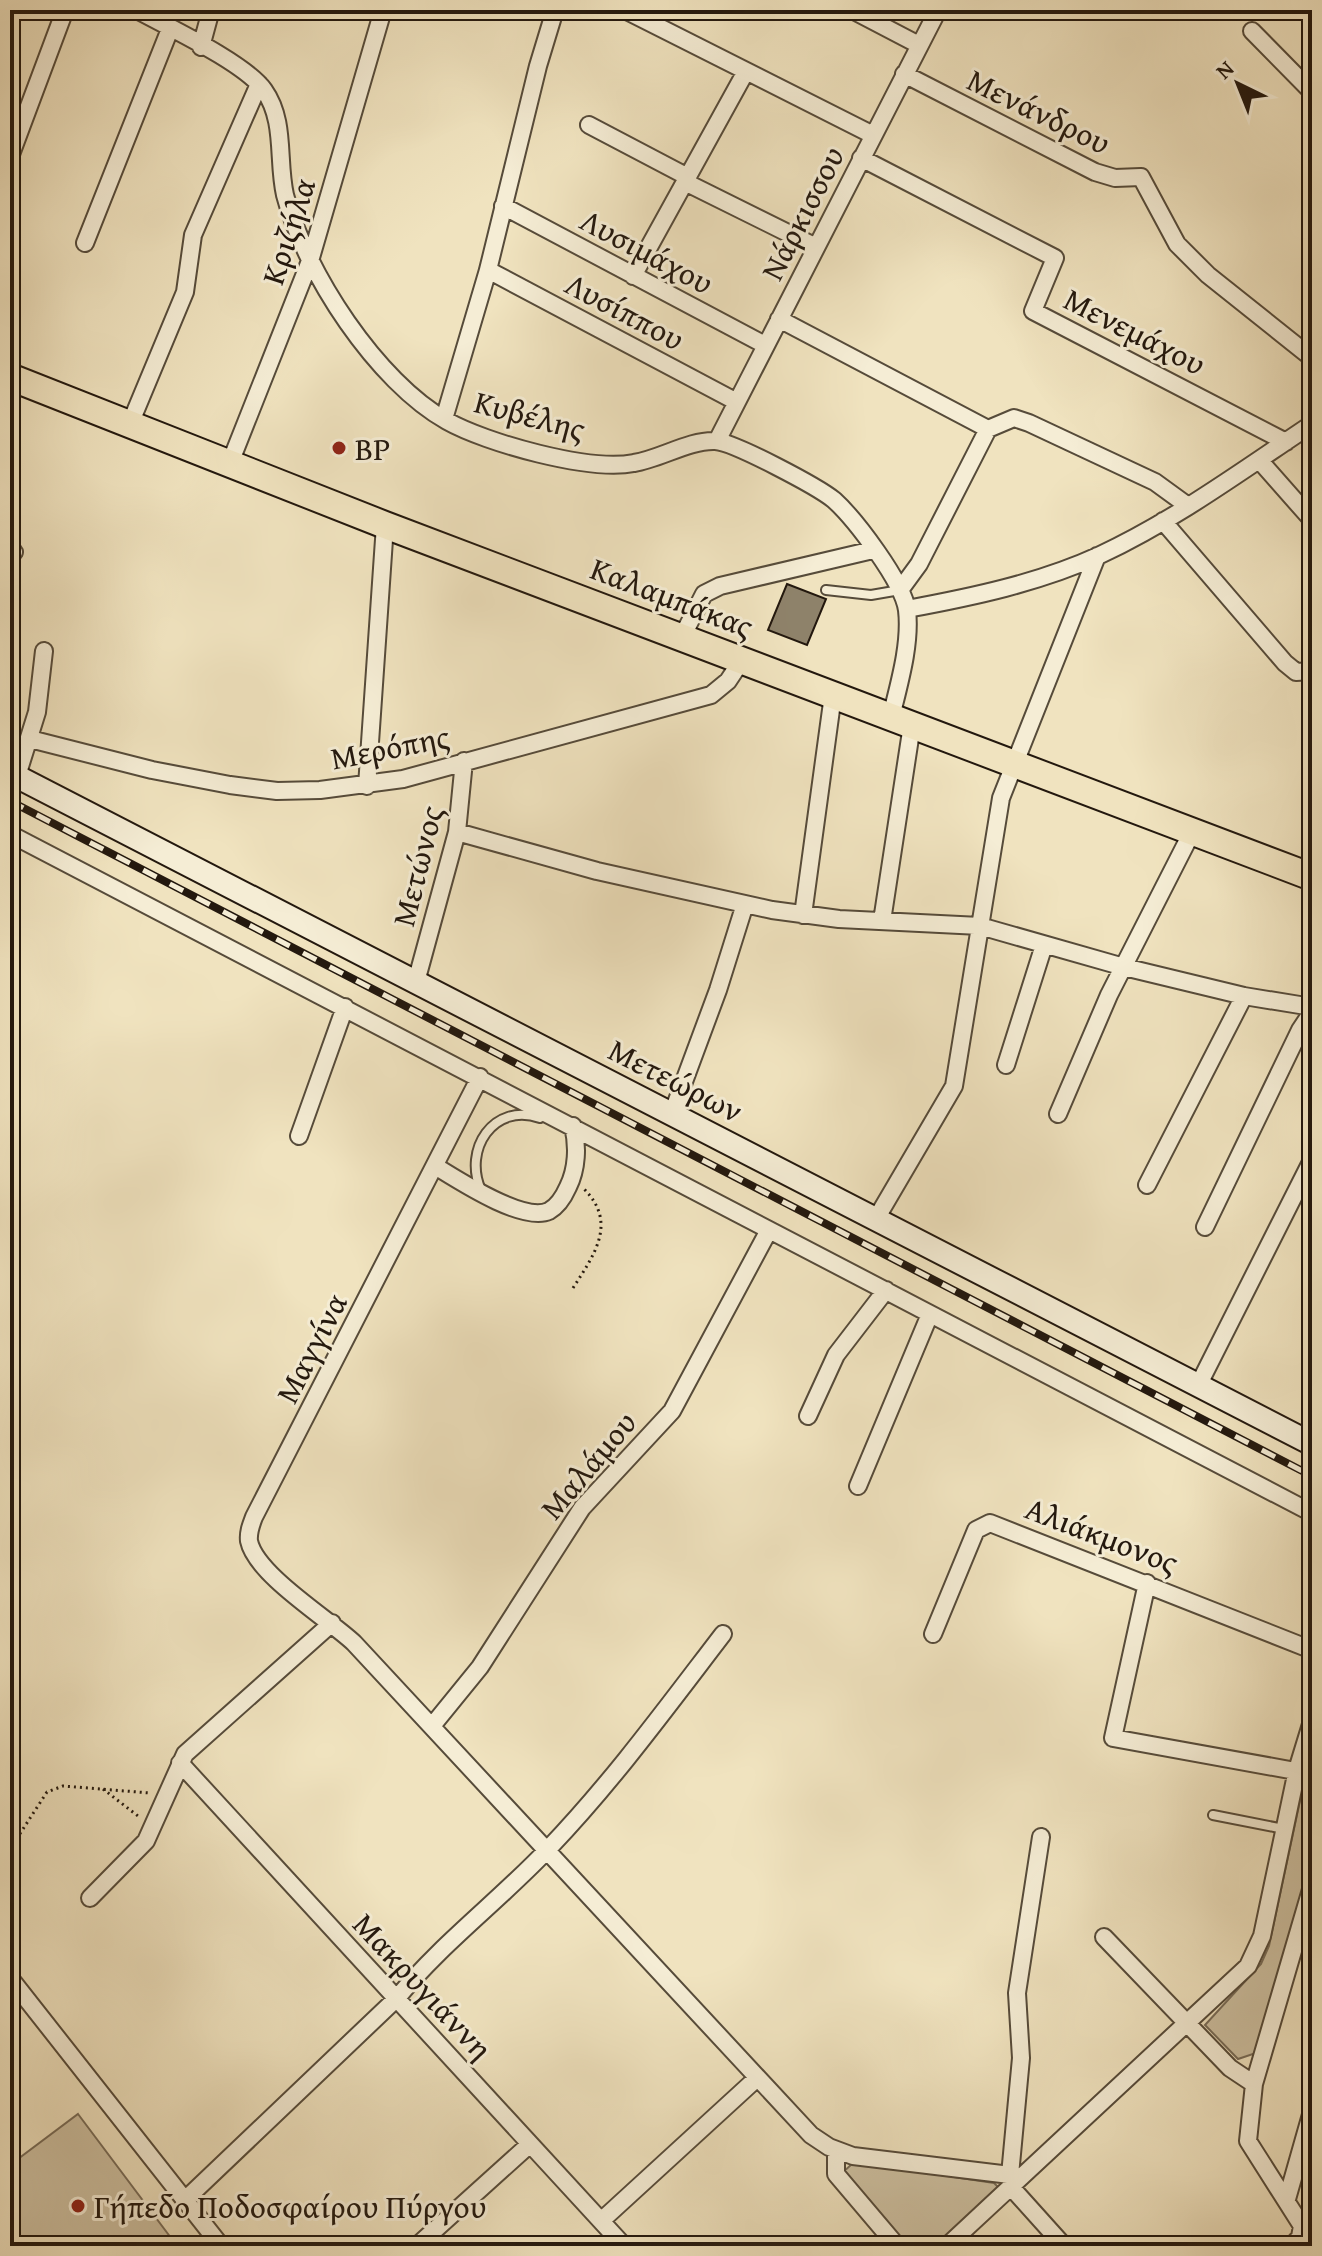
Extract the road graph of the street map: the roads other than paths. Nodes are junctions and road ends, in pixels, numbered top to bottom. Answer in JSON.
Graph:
{"nodes":[{"id":1,"x":65,"y":10,"type":"edge"},
{"id":2,"x":137,"y":10,"type":"edge"},
{"id":3,"x":211,"y":10,"type":"edge"},
{"id":4,"x":383,"y":10,"type":"edge"},
{"id":5,"x":555,"y":10,"type":"edge"},
{"id":6,"x":625,"y":10,"type":"edge"},
{"id":7,"x":852,"y":10,"type":"edge"},
{"id":8,"x":938,"y":10,"type":"edge"},
{"id":9,"x":170,"y":29,"type":"junction"},
{"id":10,"x":1252,"y":31,"type":"dead end"},
{"id":11,"x":919,"y":45,"type":"junction"},
{"id":12,"x":201,"y":47,"type":"junction"},
{"id":13,"x":745,"y":73,"type":"junction"},
{"id":14,"x":904,"y":74,"type":"junction"},
{"id":15,"x":259,"y":84,"type":"junction"},
{"id":16,"x":1312,"y":92,"type":"edge"},
{"id":17,"x":589,"y":125,"type":"dead end"},
{"id":18,"x":873,"y":135,"type":"junction"},
{"id":19,"x":10,"y":157,"type":"edge"},
{"id":20,"x":861,"y":158,"type":"junction"},
{"id":21,"x":686,"y":179,"type":"junction"},
{"id":22,"x":503,"y":206,"type":"junction"},
{"id":23,"x":85,"y":243,"type":"dead end"},
{"id":24,"x":816,"y":247,"type":"junction"},
{"id":25,"x":310,"y":261,"type":"junction"},
{"id":26,"x":488,"y":270,"type":"junction"},
{"id":27,"x":633,"y":276,"type":"junction"},
{"id":28,"x":779,"y":319,"type":"junction"},
{"id":29,"x":765,"y":345,"type":"junction"},
{"id":30,"x":1312,"y":358,"type":"edge"},
{"id":31,"x":10,"y":377,"type":"edge"},
{"id":32,"x":737,"y":402,"type":"junction"},
{"id":33,"x":444,"y":419,"type":"junction"},
{"id":34,"x":130,"y":424,"type":"junction"},
{"id":35,"x":1312,"y":424,"type":"edge"},
{"id":36,"x":988,"y":429,"type":"junction"},
{"id":37,"x":717,"y":441,"type":"junction"},
{"id":38,"x":1286,"y":442,"type":"junction"},
{"id":39,"x":1259,"y":460,"type":"junction"},
{"id":40,"x":230,"y":463,"type":"junction"},
{"id":41,"x":1188,"y":506,"type":"junction"},
{"id":42,"x":1312,"y":520,"type":"edge"},
{"id":43,"x":1163,"y":521,"type":"junction"},
{"id":44,"x":385,"y":525,"type":"junction"},
{"id":45,"x":873,"y":550,"type":"junction"},
{"id":46,"x":1097,"y":556,"type":"junction"},
{"id":47,"x":826,"y":590,"type":"dead end"},
{"id":48,"x":900,"y":590,"type":"junction"},
{"id":49,"x":907,"y":609,"type":"junction"},
{"id":50,"x":682,"y":637,"type":"junction"},
{"id":51,"x":44,"y":651,"type":"dead end"},
{"id":52,"x":742,"y":660,"type":"junction"},
{"id":53,"x":1312,"y":671,"type":"edge"},
{"id":54,"x":833,"y":695,"type":"junction"},
{"id":55,"x":902,"y":721,"type":"junction"},
{"id":56,"x":30,"y":739,"type":"junction"},
{"id":57,"x":464,"y":761,"type":"junction"},
{"id":58,"x":1014,"y":763,"type":"junction"},
{"id":59,"x":14,"y":775,"type":"edge"},
{"id":60,"x":367,"y":786,"type":"junction"},
{"id":61,"x":457,"y":832,"type":"junction"},
{"id":62,"x":1192,"y":832,"type":"junction"},
{"id":63,"x":10,"y":834,"type":"edge"},
{"id":64,"x":1312,"y":877,"type":"edge"},
{"id":65,"x":745,"y":904,"type":"junction"},
{"id":66,"x":803,"y":915,"type":"junction"},
{"id":67,"x":882,"y":921,"type":"junction"},
{"id":68,"x":980,"y":926,"type":"junction"},
{"id":69,"x":1044,"y":945,"type":"junction"},
{"id":70,"x":1124,"y":967,"type":"junction"},
{"id":71,"x":416,"y":982,"type":"junction"},
{"id":72,"x":1244,"y":996,"type":"junction"},
{"id":73,"x":345,"y":1007,"type":"junction"},
{"id":74,"x":1312,"y":1010,"type":"edge"},
{"id":75,"x":1006,"y":1065,"type":"dead end"},
{"id":76,"x":480,"y":1077,"type":"junction"},
{"id":77,"x":672,"y":1114,"type":"junction"},
{"id":78,"x":1058,"y":1114,"type":"dead end"},
{"id":79,"x":548,"y":1117,"type":"junction"},
{"id":80,"x":574,"y":1132,"type":"junction"},
{"id":81,"x":299,"y":1136,"type":"dead end"},
{"id":82,"x":1312,"y":1160,"type":"edge"},
{"id":83,"x":435,"y":1166,"type":"junction"},
{"id":84,"x":1147,"y":1185,"type":"dead end"},
{"id":85,"x":482,"y":1194,"type":"junction"},
{"id":86,"x":876,"y":1219,"type":"junction"},
{"id":87,"x":1205,"y":1227,"type":"dead end"},
{"id":88,"x":769,"y":1230,"type":"junction"},
{"id":89,"x":886,"y":1290,"type":"junction"},
{"id":90,"x":930,"y":1314,"type":"junction"},
{"id":91,"x":1198,"y":1386,"type":"junction"},
{"id":92,"x":808,"y":1416,"type":"dead end"},
{"id":93,"x":1312,"y":1444,"type":"edge"},
{"id":94,"x":858,"y":1486,"type":"dead end"},
{"id":95,"x":1312,"y":1513,"type":"edge"},
{"id":96,"x":1147,"y":1583,"type":"junction"},
{"id":97,"x":332,"y":1623,"type":"junction"},
{"id":98,"x":723,"y":1634,"type":"dead end"},
{"id":99,"x":933,"y":1634,"type":"dead end"},
{"id":100,"x":1312,"y":1650,"type":"edge"},
{"id":101,"x":1312,"y":1721,"type":"edge"},
{"id":102,"x":432,"y":1726,"type":"junction"},
{"id":103,"x":180,"y":1763,"type":"junction"},
{"id":104,"x":1305,"y":1772,"type":"edge"},
{"id":105,"x":1213,"y":1815,"type":"dead end"},
{"id":106,"x":1284,"y":1829,"type":"junction"},
{"id":107,"x":1041,"y":1837,"type":"dead end"},
{"id":108,"x":546,"y":1852,"type":"junction"},
{"id":109,"x":1312,"y":1886,"type":"edge"},
{"id":110,"x":90,"y":1898,"type":"dead end"},
{"id":111,"x":1104,"y":1937,"type":"dead end"},
{"id":112,"x":10,"y":1978,"type":"edge"},
{"id":113,"x":397,"y":1998,"type":"junction"},
{"id":114,"x":1187,"y":2026,"type":"junction"},
{"id":115,"x":756,"y":2079,"type":"junction"},
{"id":116,"x":1254,"y":2084,"type":"junction"},
{"id":117,"x":1312,"y":2111,"type":"edge"},
{"id":118,"x":530,"y":2144,"type":"junction"},
{"id":119,"x":836,"y":2151,"type":"junction"},
{"id":120,"x":1012,"y":2181,"type":"junction"},
{"id":121,"x":186,"y":2199,"type":"junction"},
{"id":122,"x":1287,"y":2199,"type":"junction"},
{"id":123,"x":601,"y":2221,"type":"junction"},
{"id":124,"x":221,"y":2246,"type":"edge"},
{"id":125,"x":417,"y":2246,"type":"edge"},
{"id":126,"x":624,"y":2246,"type":"edge"},
{"id":127,"x":897,"y":2246,"type":"edge"},
{"id":128,"x":947,"y":2246,"type":"edge"},
{"id":129,"x":1064,"y":2246,"type":"edge"},
{"id":130,"x":1292,"y":2246,"type":"edge"}],
"edges":[{"from":1,"to":19,"type":"street"},
{"from":2,"to":9,"type":"street"},
{"from":3,"to":12,"type":"street"},
{"from":4,"to":25,"type":"street","name":"Κριζήλα"},
{"from":5,"to":22,"type":"street"},
{"from":6,"to":13,"type":"street"},
{"from":7,"to":11,"type":"street"},
{"from":8,"to":11,"type":"street","name":"Νάρκισσου"},
{"from":9,"to":12,"type":"street"},
{"from":9,"to":23,"type":"street"},
{"from":10,"to":16,"type":"street"},
{"from":11,"to":14,"type":"street","name":"Νάρκισσου"},
{"from":12,"to":15,"type":"street"},
{"from":13,"to":18,"type":"street"},
{"from":13,"to":21,"type":"street"},
{"from":14,"to":18,"type":"street","name":"Νάρκισσου"},
{"from":14,"to":30,"type":"street","name":"Μενάνδρου"},
{"from":15,"to":25,"type":"street","name":"Κυβέλης"},
{"from":15,"to":34,"type":"street"},
{"from":17,"to":21,"type":"street"},
{"from":18,"to":20,"type":"street","name":"Νάρκισσου"},
{"from":20,"to":24,"type":"street","name":"Νάρκισσου"},
{"from":20,"to":38,"type":"street","name":"Μενεμάχου"},
{"from":21,"to":24,"type":"street"},
{"from":21,"to":27,"type":"street"},
{"from":22,"to":26,"type":"street"},
{"from":22,"to":27,"type":"street","name":"Λυσιμάχου"},
{"from":24,"to":28,"type":"street","name":"Νάρκισσου"},
{"from":25,"to":33,"type":"street","name":"Κυβέλης"},
{"from":25,"to":40,"type":"street","name":"Κριζήλα"},
{"from":26,"to":32,"type":"street","name":"Λυσίππου"},
{"from":26,"to":33,"type":"street"},
{"from":27,"to":29,"type":"street","name":"Λυσιμάχου"},
{"from":28,"to":29,"type":"street","name":"Νάρκισσου"},
{"from":28,"to":36,"type":"street"},
{"from":29,"to":32,"type":"street","name":"Νάρκισσου"},
{"from":31,"to":34,"type":"main road","name":"Καλαμπάκας"},
{"from":32,"to":37,"type":"street","name":"Νάρκισσου"},
{"from":33,"to":37,"type":"street","name":"Κυβέλης"},
{"from":34,"to":40,"type":"main road","name":"Καλαμπάκας"},
{"from":35,"to":38,"type":"street"},
{"from":36,"to":41,"type":"street"},
{"from":36,"to":48,"type":"street"},
{"from":37,"to":45,"type":"street"},
{"from":38,"to":39,"type":"street"},
{"from":39,"to":41,"type":"street"},
{"from":39,"to":42,"type":"street"},
{"from":40,"to":44,"type":"main road","name":"Καλαμπάκας"},
{"from":41,"to":43,"type":"street"},
{"from":43,"to":46,"type":"street"},
{"from":43,"to":53,"type":"street"},
{"from":44,"to":50,"type":"main road","name":"Καλαμπάκας"},
{"from":44,"to":60,"type":"street"},
{"from":45,"to":48,"type":"street"},
{"from":45,"to":50,"type":"street"},
{"from":46,"to":49,"type":"street"},
{"from":46,"to":58,"type":"street"},
{"from":47,"to":48,"type":"lane"},
{"from":48,"to":49,"type":"street"},
{"from":49,"to":55,"type":"street"},
{"from":50,"to":52,"type":"main road","name":"Καλαμπάκας"},
{"from":51,"to":56,"type":"street"},
{"from":52,"to":54,"type":"main road","name":"Καλαμπάκας"},
{"from":52,"to":57,"type":"street","name":"Μερόπης"},
{"from":54,"to":55,"type":"main road","name":"Καλαμπάκας"},
{"from":54,"to":66,"type":"street"},
{"from":55,"to":58,"type":"main road","name":"Καλαμπάκας"},
{"from":55,"to":67,"type":"street"},
{"from":56,"to":59,"type":"street"},
{"from":56,"to":60,"type":"street","name":"Μερόπης"},
{"from":57,"to":60,"type":"street","name":"Μερόπης"},
{"from":57,"to":61,"type":"street","name":"Μετώνος"},
{"from":58,"to":62,"type":"main road","name":"Καλαμπάκας"},
{"from":58,"to":68,"type":"street"},
{"from":59,"to":71,"type":"street","name":"Μετεώρων"},
{"from":61,"to":65,"type":"street"},
{"from":61,"to":71,"type":"street","name":"Μετώνος"},
{"from":62,"to":64,"type":"main road","name":"Καλαμπάκας"},
{"from":62,"to":70,"type":"street"},
{"from":63,"to":73,"type":"street"},
{"from":65,"to":66,"type":"street"},
{"from":65,"to":77,"type":"street"},
{"from":66,"to":67,"type":"street"},
{"from":67,"to":68,"type":"street"},
{"from":68,"to":69,"type":"street"},
{"from":68,"to":86,"type":"street"},
{"from":69,"to":70,"type":"street"},
{"from":69,"to":75,"type":"street"},
{"from":70,"to":72,"type":"street"},
{"from":70,"to":78,"type":"street"},
{"from":71,"to":77,"type":"street","name":"Μετεώρων"},
{"from":72,"to":74,"type":"street"},
{"from":72,"to":84,"type":"street"},
{"from":73,"to":76,"type":"street"},
{"from":73,"to":81,"type":"street"},
{"from":74,"to":87,"type":"street"},
{"from":76,"to":79,"type":"street"},
{"from":76,"to":83,"type":"street","name":"Μαγγίνα"},
{"from":77,"to":86,"type":"street","name":"Μετεώρων"},
{"from":79,"to":80,"type":"street"},
{"from":79,"to":85,"type":"lane"},
{"from":80,"to":85,"type":"street"},
{"from":80,"to":88,"type":"street"},
{"from":82,"to":91,"type":"street"},
{"from":83,"to":85,"type":"street"},
{"from":83,"to":97,"type":"street","name":"Μαγγίνα"},
{"from":86,"to":91,"type":"street","name":"Μετεώρων"},
{"from":88,"to":89,"type":"street"},
{"from":88,"to":102,"type":"street","name":"Μαλάμου"},
{"from":89,"to":90,"type":"street"},
{"from":89,"to":92,"type":"street"},
{"from":90,"to":94,"type":"street"},
{"from":90,"to":95,"type":"street"},
{"from":91,"to":93,"type":"street","name":"Μετεώρων"},
{"from":96,"to":99,"type":"street","name":"Αλιάκμονος"},
{"from":96,"to":100,"type":"street","name":"Αλιάκμονος"},
{"from":96,"to":104,"type":"street"},
{"from":97,"to":102,"type":"street"},
{"from":97,"to":103,"type":"street"},
{"from":98,"to":108,"type":"street"},
{"from":101,"to":104,"type":"street"},
{"from":102,"to":108,"type":"street"},
{"from":103,"to":110,"type":"street"},
{"from":103,"to":113,"type":"street","name":"Μακρυγιάννη"},
{"from":104,"to":106,"type":"street"},
{"from":105,"to":106,"type":"lane"},
{"from":106,"to":114,"type":"street"},
{"from":107,"to":120,"type":"street"},
{"from":108,"to":113,"type":"street"},
{"from":108,"to":115,"type":"street"},
{"from":109,"to":116,"type":"street"},
{"from":111,"to":114,"type":"street"},
{"from":112,"to":121,"type":"street"},
{"from":113,"to":118,"type":"street","name":"Μακρυγιάννη"},
{"from":113,"to":121,"type":"street"},
{"from":114,"to":116,"type":"street"},
{"from":114,"to":120,"type":"street"},
{"from":115,"to":119,"type":"street"},
{"from":115,"to":123,"type":"street"},
{"from":116,"to":122,"type":"street"},
{"from":117,"to":122,"type":"street"},
{"from":118,"to":123,"type":"street","name":"Μακρυγιάννη"},
{"from":118,"to":125,"type":"street"},
{"from":119,"to":120,"type":"street"},
{"from":119,"to":127,"type":"street"},
{"from":120,"to":128,"type":"street"},
{"from":120,"to":129,"type":"street"},
{"from":121,"to":124,"type":"street"},
{"from":122,"to":130,"type":"street"},
{"from":123,"to":126,"type":"street","name":"Μακρυγιάννη"}]}
